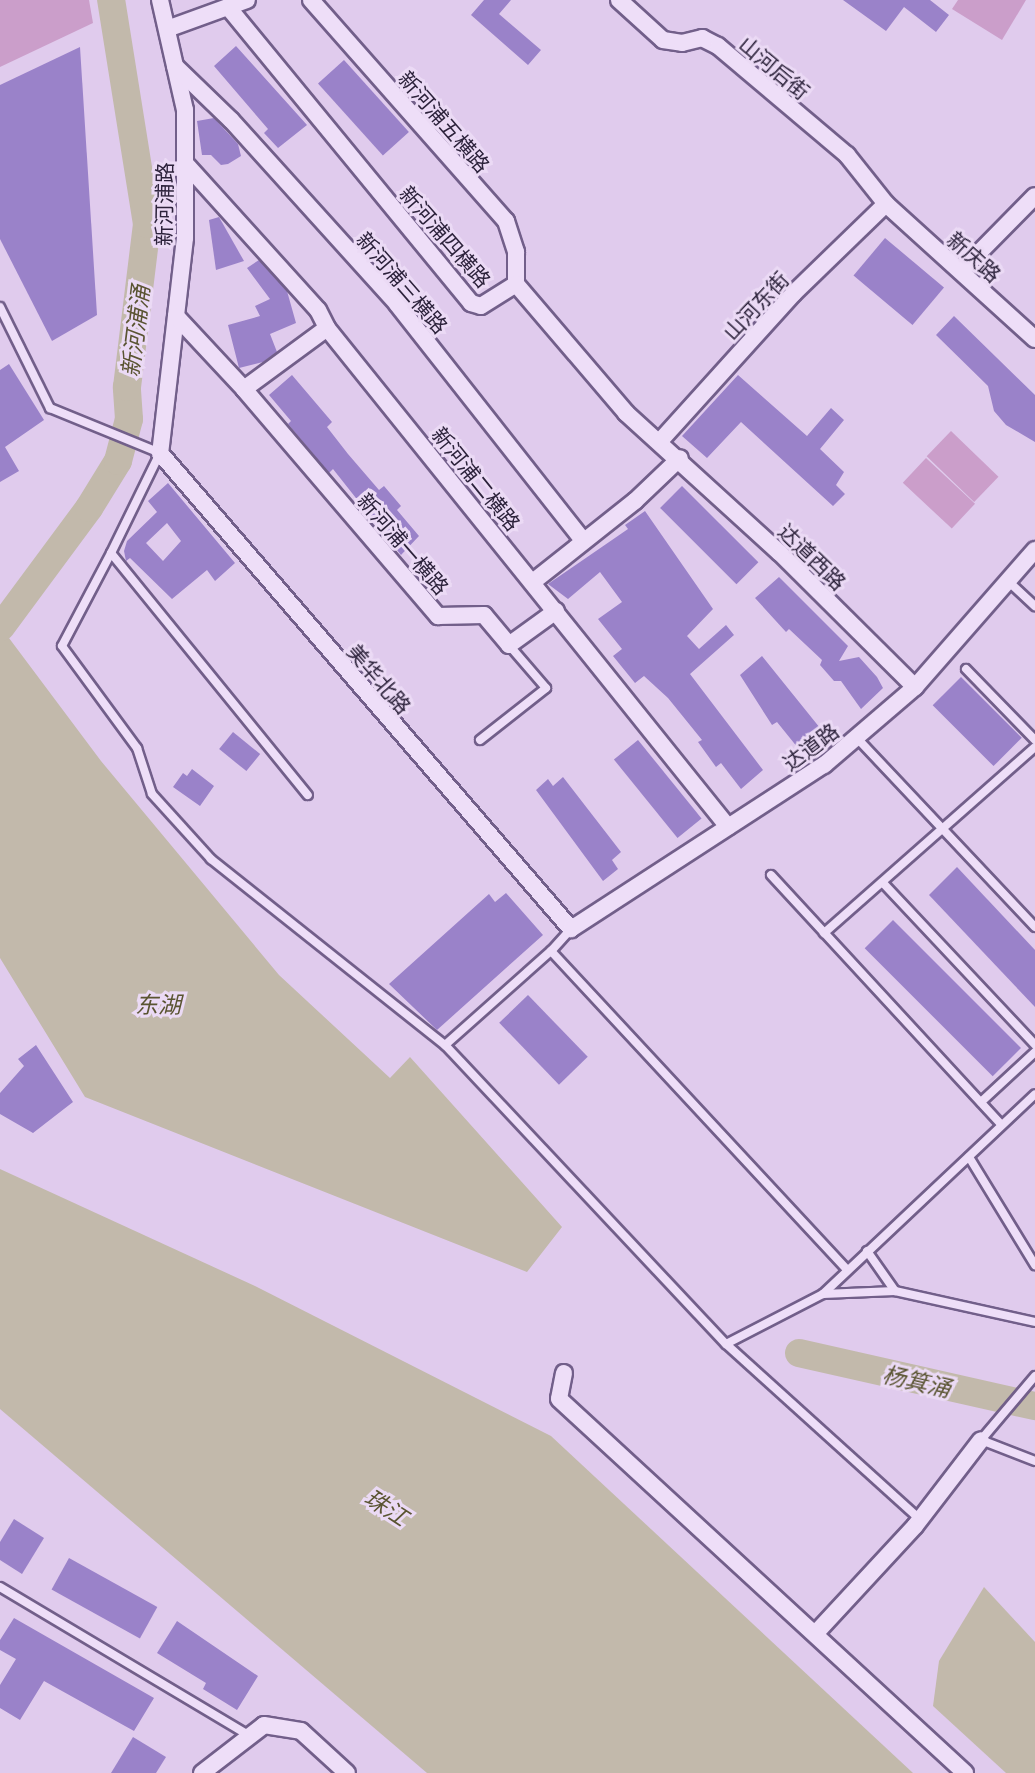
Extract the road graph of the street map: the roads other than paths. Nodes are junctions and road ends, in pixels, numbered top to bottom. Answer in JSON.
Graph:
{"nodes":[{"id":1,"x":160,"y":0,"type":"edge"},
{"id":2,"x":247,"y":0,"type":"edge"},
{"id":3,"x":311,"y":0,"type":"edge"},
{"id":4,"x":619,"y":0,"type":"edge"},
{"id":5,"x":228,"y":7,"type":"junction"},
{"id":6,"x":167,"y":29,"type":"junction"},
{"id":7,"x":175,"y":66,"type":"junction"},
{"id":8,"x":185,"y":163,"type":"junction"},
{"id":9,"x":1035,"y":196,"type":"edge"},
{"id":10,"x":886,"y":204,"type":"junction"},
{"id":11,"x":961,"y":271,"type":"junction"},
{"id":12,"x":516,"y":284,"type":"junction"},
{"id":13,"x":0,"y":307,"type":"edge"},
{"id":14,"x":176,"y":316,"type":"junction"},
{"id":15,"x":327,"y":328,"type":"junction"},
{"id":16,"x":1035,"y":339,"type":"edge"},
{"id":17,"x":244,"y":389,"type":"junction"},
{"id":18,"x":661,"y":440,"type":"junction"},
{"id":19,"x":160,"y":453,"type":"junction"},
{"id":20,"x":680,"y":458,"type":"junction"},
{"id":21,"x":583,"y":540,"type":"junction"},
{"id":22,"x":1035,"y":550,"type":"edge"},
{"id":23,"x":111,"y":553,"type":"junction"},
{"id":24,"x":534,"y":581,"type":"junction"},
{"id":25,"x":1007,"y":581,"type":"junction"},
{"id":26,"x":1035,"y":606,"type":"edge"},
{"id":27,"x":556,"y":611,"type":"junction"},
{"id":28,"x":509,"y":645,"type":"junction"},
{"id":29,"x":966,"y":669,"type":"dead end"},
{"id":30,"x":915,"y":687,"type":"junction"},
{"id":31,"x":856,"y":737,"type":"junction"},
{"id":32,"x":480,"y":740,"type":"dead end"},
{"id":33,"x":1035,"y":740,"type":"edge"},
{"id":34,"x":1035,"y":747,"type":"edge"},
{"id":35,"x":307,"y":795,"type":"dead end"},
{"id":36,"x":728,"y":827,"type":"junction"},
{"id":37,"x":943,"y":830,"type":"junction"},
{"id":38,"x":771,"y":875,"type":"dead end"},
{"id":39,"x":884,"y":884,"type":"junction"},
{"id":40,"x":1035,"y":927,"type":"edge"},
{"id":41,"x":571,"y":929,"type":"junction"},
{"id":42,"x":824,"y":933,"type":"junction"},
{"id":43,"x":551,"y":951,"type":"junction"},
{"id":44,"x":444,"y":1045,"type":"junction"},
{"id":45,"x":1035,"y":1045,"type":"edge"},
{"id":46,"x":1035,"y":1052,"type":"edge"},
{"id":47,"x":1035,"y":1094,"type":"edge"},
{"id":48,"x":981,"y":1102,"type":"junction"},
{"id":49,"x":1002,"y":1125,"type":"junction"},
{"id":50,"x":969,"y":1157,"type":"junction"},
{"id":51,"x":867,"y":1251,"type":"junction"},
{"id":52,"x":1035,"y":1265,"type":"edge"},
{"id":53,"x":848,"y":1270,"type":"junction"},
{"id":54,"x":895,"y":1291,"type":"junction"},
{"id":55,"x":823,"y":1294,"type":"junction"},
{"id":56,"x":1035,"y":1322,"type":"edge"},
{"id":57,"x":726,"y":1344,"type":"junction"},
{"id":58,"x":564,"y":1373,"type":"dead end"},
{"id":59,"x":1035,"y":1376,"type":"edge"},
{"id":60,"x":981,"y":1440,"type":"junction"},
{"id":61,"x":1035,"y":1461,"type":"edge"},
{"id":62,"x":920,"y":1519,"type":"junction"},
{"id":63,"x":0,"y":1587,"type":"edge"},
{"id":64,"x":815,"y":1634,"type":"junction"},
{"id":65,"x":248,"y":1735,"type":"junction"},
{"id":66,"x":202,"y":1773,"type":"edge"},
{"id":67,"x":347,"y":1773,"type":"edge"},
{"id":68,"x":965,"y":1773,"type":"edge"}],
"edges":[{"from":1,"to":6,"type":"street","name":"新河浦路"},
{"from":2,"to":5,"type":"street"},
{"from":3,"to":12,"type":"street","name":"新河浦五横路"},
{"from":4,"to":10,"type":"street","name":"山河后街"},
{"from":5,"to":6,"type":"street"},
{"from":5,"to":12,"type":"street","name":"新河浦四横路"},
{"from":6,"to":7,"type":"street","name":"新河浦路"},
{"from":7,"to":8,"type":"street","name":"新河浦路"},
{"from":7,"to":21,"type":"street","name":"新河浦三横路"},
{"from":8,"to":14,"type":"street","name":"新河浦路"},
{"from":8,"to":15,"type":"street","name":"新河浦二横路"},
{"from":9,"to":11,"type":"street"},
{"from":10,"to":11,"type":"street","name":"新庆路"},
{"from":10,"to":18,"type":"street","name":"山河东街"},
{"from":11,"to":16,"type":"street","name":"新庆路"},
{"from":12,"to":18,"type":"street","name":"新河浦四横路"},
{"from":13,"to":19,"type":"lane"},
{"from":14,"to":17,"type":"street"},
{"from":14,"to":19,"type":"street","name":"新河浦路"},
{"from":15,"to":17,"type":"street"},
{"from":15,"to":24,"type":"street","name":"新河浦二横路"},
{"from":17,"to":28,"type":"street","name":"新河浦一横路"},
{"from":18,"to":20,"type":"street","name":"新河浦四横路"},
{"from":19,"to":23,"type":"lane"},
{"from":19,"to":41,"type":"street","name":"美华北路"},
{"from":20,"to":21,"type":"street"},
{"from":20,"to":30,"type":"street","name":"达道西路"},
{"from":21,"to":24,"type":"street"},
{"from":22,"to":25,"type":"street","name":"达道路"},
{"from":23,"to":35,"type":"lane"},
{"from":23,"to":44,"type":"lane"},
{"from":24,"to":27,"type":"street","name":"新河浦二横路"},
{"from":25,"to":26,"type":"lane"},
{"from":25,"to":30,"type":"street","name":"达道路"},
{"from":27,"to":28,"type":"street"},
{"from":27,"to":36,"type":"street","name":"新河浦二横路"},
{"from":28,"to":32,"type":"lane"},
{"from":29,"to":33,"type":"lane"},
{"from":30,"to":31,"type":"street","name":"达道路"},
{"from":31,"to":36,"type":"street","name":"达道路"},
{"from":31,"to":37,"type":"lane"},
{"from":34,"to":37,"type":"lane"},
{"from":36,"to":41,"type":"street","name":"达道路"},
{"from":37,"to":39,"type":"lane"},
{"from":37,"to":40,"type":"lane"},
{"from":38,"to":42,"type":"lane"},
{"from":39,"to":42,"type":"lane"},
{"from":39,"to":45,"type":"lane"},
{"from":41,"to":43,"type":"lane"},
{"from":42,"to":48,"type":"lane"},
{"from":43,"to":44,"type":"lane"},
{"from":43,"to":53,"type":"lane"},
{"from":44,"to":57,"type":"lane"},
{"from":46,"to":48,"type":"lane"},
{"from":47,"to":49,"type":"lane"},
{"from":48,"to":49,"type":"lane"},
{"from":49,"to":50,"type":"lane"},
{"from":50,"to":51,"type":"lane"},
{"from":50,"to":52,"type":"lane"},
{"from":51,"to":53,"type":"lane"},
{"from":51,"to":54,"type":"lane"},
{"from":53,"to":55,"type":"lane"},
{"from":54,"to":55,"type":"lane"},
{"from":54,"to":56,"type":"lane"},
{"from":55,"to":57,"type":"lane"},
{"from":57,"to":62,"type":"lane"},
{"from":58,"to":64,"type":"street"},
{"from":59,"to":60,"type":"lane"},
{"from":60,"to":61,"type":"lane"},
{"from":60,"to":62,"type":"street"},
{"from":62,"to":64,"type":"street"},
{"from":63,"to":65,"type":"lane"},
{"from":64,"to":68,"type":"street"},
{"from":65,"to":66,"type":"street"},
{"from":65,"to":67,"type":"street"}]}
